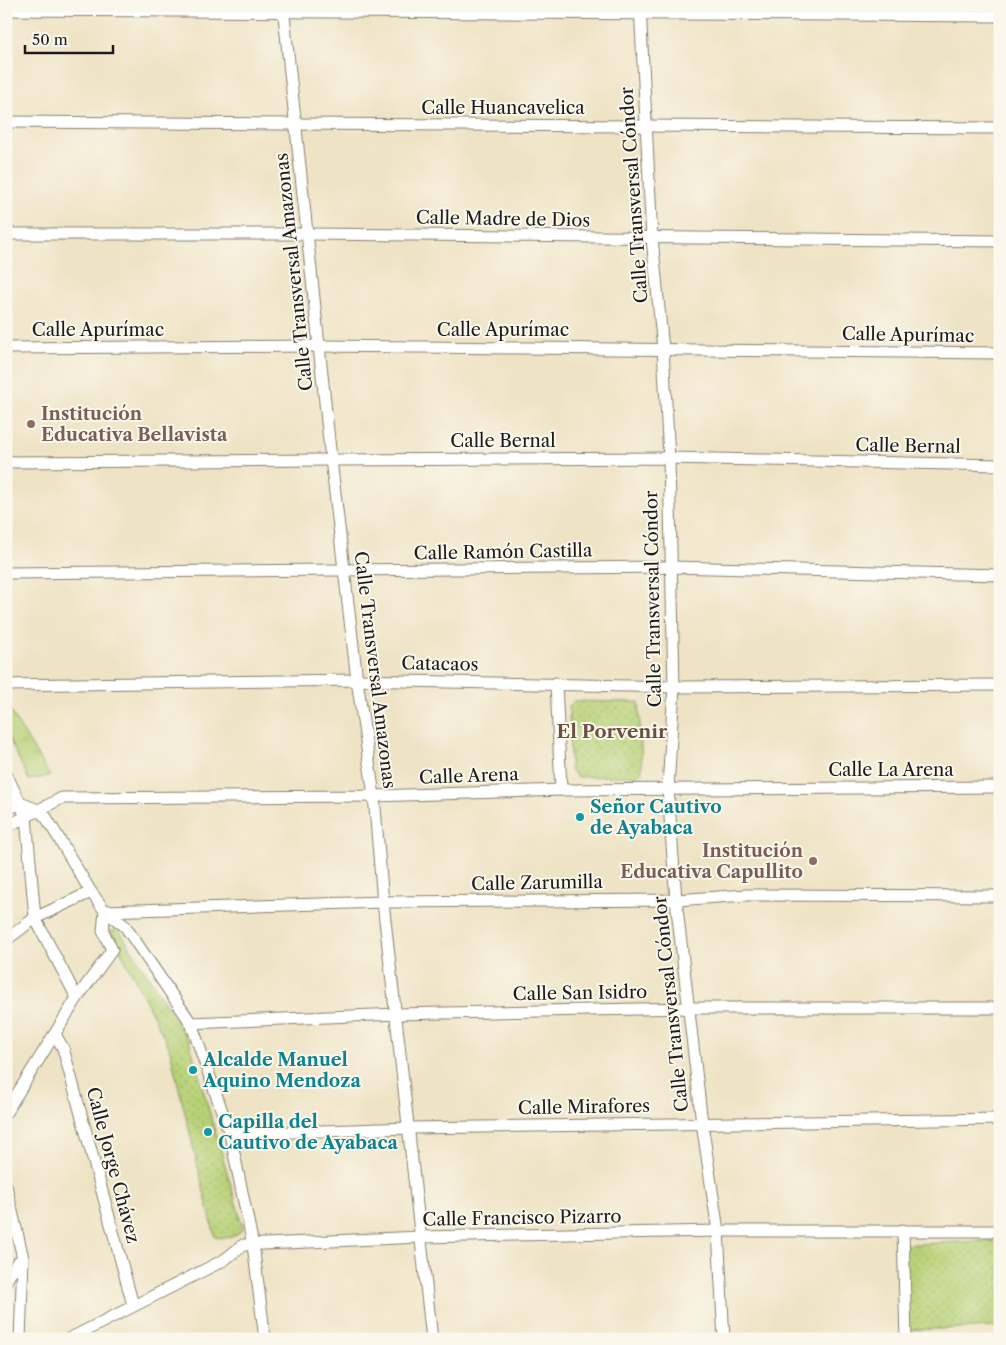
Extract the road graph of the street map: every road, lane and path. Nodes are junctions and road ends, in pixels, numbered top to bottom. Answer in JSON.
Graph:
{"nodes":[{"id":1,"x":283,"y":9,"type":"edge"},
{"id":2,"x":6,"y":10,"type":"edge"},
{"id":3,"x":640,"y":10,"type":"edge"},
{"id":4,"x":1000,"y":16,"type":"edge"},
{"id":5,"x":6,"y":122,"type":"edge"},
{"id":6,"x":647,"y":125,"type":"junction"},
{"id":7,"x":297,"y":126,"type":"junction"},
{"id":8,"x":1000,"y":128,"type":"edge"},
{"id":9,"x":6,"y":234,"type":"edge"},
{"id":10,"x":307,"y":234,"type":"junction"},
{"id":11,"x":652,"y":238,"type":"junction"},
{"id":12,"x":1000,"y":240,"type":"edge"},
{"id":13,"x":320,"y":346,"type":"junction"},
{"id":14,"x":6,"y":348,"type":"edge"},
{"id":15,"x":663,"y":349,"type":"junction"},
{"id":16,"x":1000,"y":353,"type":"edge"},
{"id":17,"x":669,"y":458,"type":"junction"},
{"id":18,"x":331,"y":459,"type":"junction"},
{"id":19,"x":6,"y":462,"type":"edge"},
{"id":20,"x":1000,"y":465,"type":"edge"},
{"id":21,"x":671,"y":567,"type":"junction"},
{"id":22,"x":344,"y":571,"type":"junction"},
{"id":23,"x":6,"y":573,"type":"edge"},
{"id":24,"x":1000,"y":574,"type":"edge"},
{"id":25,"x":357,"y":680,"type":"junction"},
{"id":26,"x":556,"y":683,"type":"junction"},
{"id":27,"x":6,"y":684,"type":"edge"},
{"id":28,"x":1000,"y":685,"type":"edge"},
{"id":29,"x":674,"y":686,"type":"junction"},
{"id":30,"x":6,"y":774,"type":"edge"},
{"id":31,"x":1000,"y":787,"type":"edge"},
{"id":32,"x":783,"y":788,"type":"joint"},
{"id":33,"x":668,"y":789,"type":"junction"},
{"id":34,"x":561,"y":790,"type":"junction"},
{"id":35,"x":374,"y":796,"type":"junction"},
{"id":36,"x":20,"y":803,"type":"junction"},
{"id":37,"x":6,"y":810,"type":"edge"},
{"id":38,"x":38,"y":810,"type":"junction"},
{"id":39,"x":26,"y":817,"type":"junction"},
{"id":40,"x":6,"y":827,"type":"edge"},
{"id":41,"x":91,"y":892,"type":"junction"},
{"id":42,"x":1000,"y":896,"type":"edge"},
{"id":43,"x":676,"y":900,"type":"junction"},
{"id":44,"x":383,"y":902,"type":"junction"},
{"id":45,"x":105,"y":911,"type":"junction"},
{"id":46,"x":35,"y":918,"type":"junction"},
{"id":47,"x":6,"y":940,"type":"edge"},
{"id":48,"x":77,"y":998,"type":"junction"},
{"id":49,"x":690,"y":1008,"type":"junction"},
{"id":50,"x":1000,"y":1008,"type":"edge"},
{"id":51,"x":397,"y":1014,"type":"junction"},
{"id":52,"x":191,"y":1023,"type":"junction"},
{"id":53,"x":56,"y":1036,"type":"junction"},
{"id":54,"x":6,"y":1112,"type":"edge"},
{"id":55,"x":1000,"y":1119,"type":"edge"},
{"id":56,"x":702,"y":1123,"type":"junction"},
{"id":57,"x":410,"y":1128,"type":"junction"},
{"id":58,"x":230,"y":1134,"type":"junction"},
{"id":59,"x":6,"y":1186,"type":"edge"},
{"id":60,"x":903,"y":1230,"type":"junction"},
{"id":61,"x":718,"y":1231,"type":"junction"},
{"id":62,"x":1000,"y":1231,"type":"edge"},
{"id":63,"x":420,"y":1237,"type":"junction"},
{"id":64,"x":253,"y":1246,"type":"junction"},
{"id":65,"x":23,"y":1258,"type":"junction"},
{"id":66,"x":6,"y":1281,"type":"edge"},
{"id":67,"x":133,"y":1305,"type":"junction"},
{"id":68,"x":20,"y":1339,"type":"edge"},
{"id":69,"x":69,"y":1339,"type":"edge"},
{"id":70,"x":265,"y":1339,"type":"edge"},
{"id":71,"x":432,"y":1339,"type":"edge"},
{"id":72,"x":724,"y":1339,"type":"edge"},
{"id":73,"x":906,"y":1339,"type":"edge"}],
"edges":[{"from":1,"to":2,"type":"street"},
{"from":1,"to":3,"type":"street"},
{"from":1,"to":7,"type":"street","name":"Calle Transversal Amazonas"},
{"from":3,"to":4,"type":"street"},
{"from":3,"to":6,"type":"street","name":"Calle Transversal Cóndor"},
{"from":5,"to":7,"type":"street","name":"Calle Huancavelica"},
{"from":6,"to":7,"type":"street","name":"Calle Huancavelica"},
{"from":6,"to":8,"type":"street","name":"Calle Huancavelica"},
{"from":6,"to":11,"type":"street","name":"Calle Transversal Cóndor"},
{"from":7,"to":10,"type":"street","name":"Calle Transversal Amazonas"},
{"from":9,"to":10,"type":"street","name":"Calle Madre de Dios"},
{"from":10,"to":11,"type":"street","name":"Calle Madre de Dios"},
{"from":10,"to":13,"type":"street","name":"Calle Transversal Amazonas"},
{"from":11,"to":12,"type":"street","name":"Calle Madre de Dios"},
{"from":11,"to":15,"type":"street","name":"Calle Transversal Cóndor"},
{"from":13,"to":14,"type":"street","name":"Calle Apurímac"},
{"from":13,"to":15,"type":"street","name":"Calle Apurímac"},
{"from":13,"to":18,"type":"street","name":"Calle Transversal Amazonas"},
{"from":15,"to":16,"type":"street","name":"Calle Apurímac"},
{"from":15,"to":17,"type":"street","name":"Calle Transversal Cóndor"},
{"from":17,"to":18,"type":"street","name":"Calle Bernal"},
{"from":17,"to":20,"type":"street","name":"Calle Bernal"},
{"from":17,"to":21,"type":"street","name":"Calle Transversal Cóndor"},
{"from":18,"to":19,"type":"street","name":"Calle Bernal"},
{"from":18,"to":22,"type":"street","name":"Calle Transversal Amazonas"},
{"from":21,"to":22,"type":"street","name":"Calle Ramón Castilla"},
{"from":21,"to":24,"type":"street","name":"Calle Ramón Castilla"},
{"from":21,"to":29,"type":"street","name":"Calle Transversal Cóndor"},
{"from":22,"to":23,"type":"street","name":"Calle Ramón Castilla"},
{"from":22,"to":25,"type":"street","name":"Calle Transversal Amazonas"},
{"from":25,"to":26,"type":"street","name":"Catacaos"},
{"from":25,"to":27,"type":"street","name":"Catacaos"},
{"from":25,"to":35,"type":"street","name":"Calle Transversal Amazonas"},
{"from":26,"to":29,"type":"street","name":"Catacaos"},
{"from":26,"to":34,"type":"street"},
{"from":28,"to":29,"type":"street","name":"Catacaos"},
{"from":29,"to":33,"type":"street","name":"Calle Transversal Cóndor"},
{"from":30,"to":36,"type":"street"},
{"from":31,"to":32,"type":"street","name":"Calle La Arena"},
{"from":32,"to":33,"type":"street","name":"Calle Arena"},
{"from":33,"to":34,"type":"street","name":"Calle Arena"},
{"from":33,"to":43,"type":"street","name":"Calle Transversal Cóndor"},
{"from":34,"to":35,"type":"street","name":"Calle Arena"},
{"from":35,"to":38,"type":"street","name":"Calle Arena"},
{"from":35,"to":44,"type":"street","name":"Calle Transversal Amazonas"},
{"from":36,"to":37,"type":"street"},
{"from":36,"to":38,"type":"street"},
{"from":36,"to":39,"type":"street"},
{"from":38,"to":39,"type":"street","name":"Calle Arena"},
{"from":38,"to":41,"type":"street"},
{"from":39,"to":40,"type":"street","name":"Calle Arena"},
{"from":39,"to":46,"type":"street"},
{"from":41,"to":45,"type":"street"},
{"from":41,"to":46,"type":"street"},
{"from":42,"to":43,"type":"street","name":"Calle Zarumilla"},
{"from":43,"to":44,"type":"street","name":"Calle Zarumilla"},
{"from":43,"to":49,"type":"street","name":"Calle Transversal Cóndor"},
{"from":44,"to":45,"type":"street","name":"Calle Zarumilla"},
{"from":44,"to":51,"type":"street","name":"Calle Transversal Amazonas"},
{"from":45,"to":48,"type":"street"},
{"from":45,"to":52,"type":"street"},
{"from":46,"to":47,"type":"street"},
{"from":46,"to":48,"type":"street"},
{"from":48,"to":53,"type":"street"},
{"from":49,"to":50,"type":"street","name":"Calle San Isidro"},
{"from":49,"to":51,"type":"street","name":"Calle San Isidro"},
{"from":49,"to":56,"type":"street","name":"Calle Transversal Cóndor"},
{"from":51,"to":52,"type":"street","name":"Calle San Isidro"},
{"from":51,"to":57,"type":"street","name":"Calle Transversal Amazonas"},
{"from":52,"to":58,"type":"street"},
{"from":53,"to":54,"type":"street"},
{"from":53,"to":67,"type":"street","name":"Calle Jorge Chávez"},
{"from":55,"to":56,"type":"street","name":"Calle Mirafores"},
{"from":56,"to":57,"type":"street","name":"Calle Mirafores"},
{"from":56,"to":61,"type":"street","name":"Calle Transversal Cóndor"},
{"from":57,"to":58,"type":"street","name":"Calle Mirafores"},
{"from":57,"to":63,"type":"street","name":"Calle Transversal Amazonas"},
{"from":58,"to":64,"type":"street"},
{"from":59,"to":65,"type":"street"},
{"from":60,"to":61,"type":"street","name":"Calle Francisco Pizarro"},
{"from":60,"to":62,"type":"street","name":"Calle Francisco Pizarro"},
{"from":60,"to":73,"type":"street"},
{"from":61,"to":63,"type":"street","name":"Calle Francisco Pizarro"},
{"from":61,"to":72,"type":"street","name":"Calle Transversal Cóndor"},
{"from":63,"to":64,"type":"street","name":"Calle Francisco Pizarro"},
{"from":63,"to":71,"type":"street","name":"Calle Transversal Amazonas"},
{"from":64,"to":67,"type":"street","name":"Calle Francisco Pizarro"},
{"from":64,"to":70,"type":"street"},
{"from":65,"to":66,"type":"street"},
{"from":65,"to":68,"type":"street"},
{"from":67,"to":69,"type":"street","name":"Calle Francisco Pizarro"}]}
